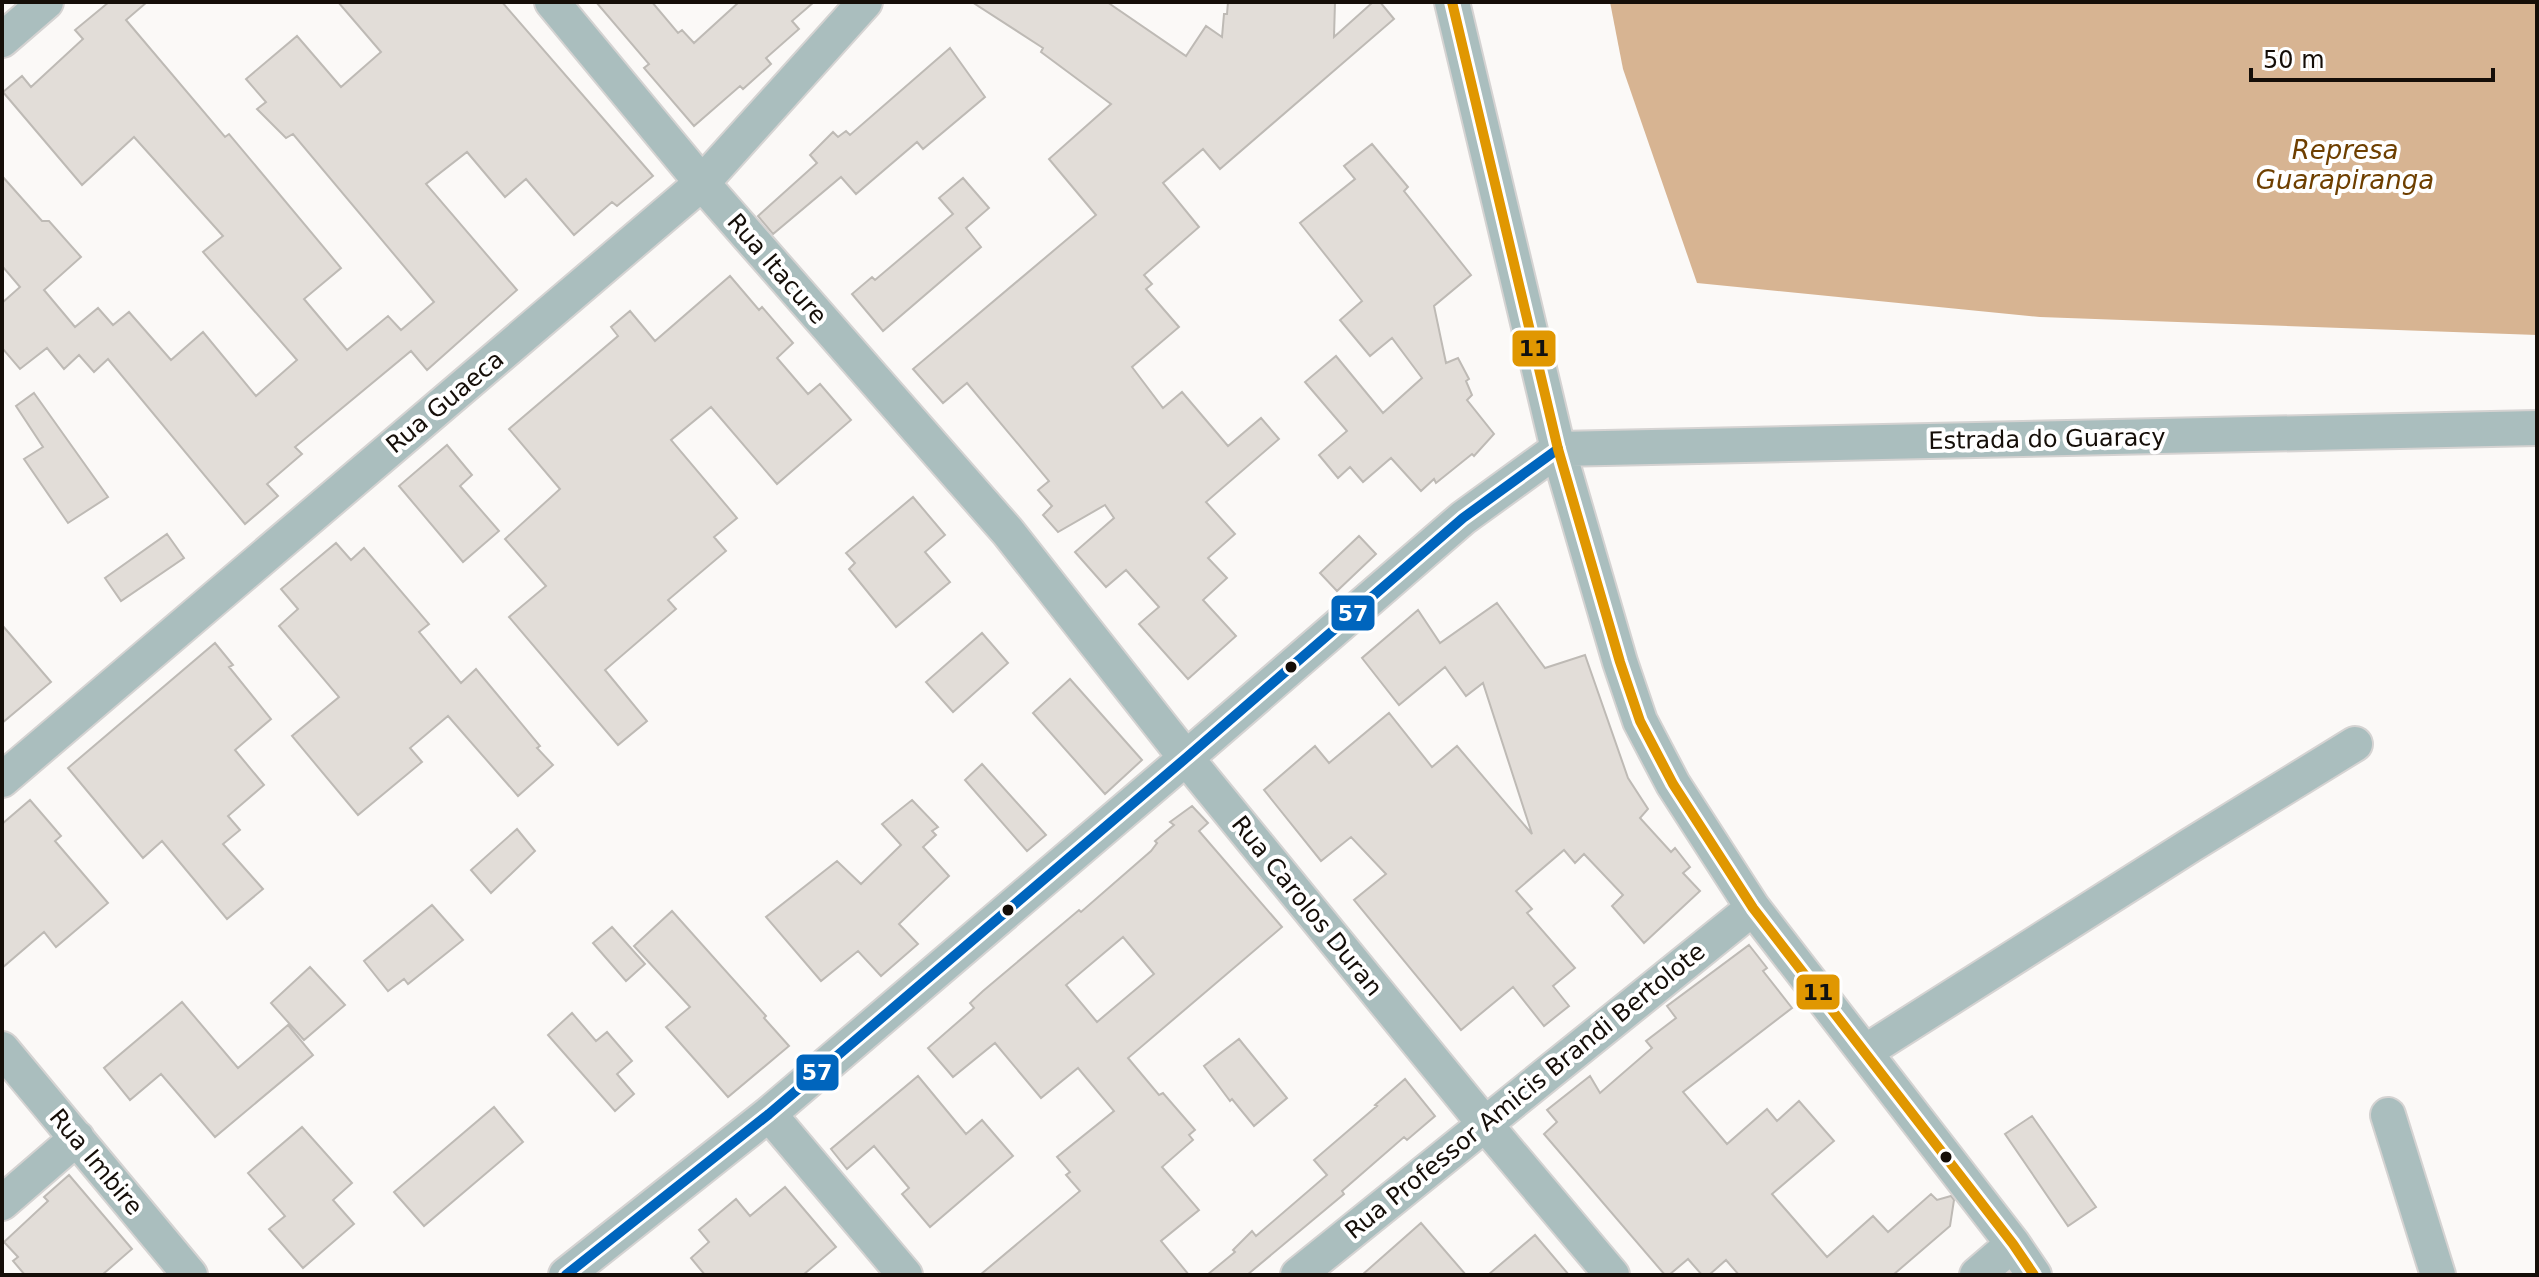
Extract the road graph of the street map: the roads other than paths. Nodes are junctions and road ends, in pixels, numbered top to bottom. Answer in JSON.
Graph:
{"nodes":[{"id":1,"x":46,"y":2,"type":"edge"},
{"id":2,"x":552,"y":2,"type":"edge"},
{"id":3,"x":865,"y":2,"type":"edge"},
{"id":4,"x":1452,"y":2,"type":"edge"},
{"id":5,"x":2,"y":40,"type":"edge"},
{"id":6,"x":702,"y":183,"type":"junction"},
{"id":7,"x":2537,"y":428,"type":"edge"},
{"id":8,"x":1558,"y":449,"type":"junction"},
{"id":9,"x":1008,"y":532,"type":"joint"},
{"id":10,"x":2355,"y":744,"type":"dead end"},
{"id":11,"x":1186,"y":758,"type":"junction"},
{"id":12,"x":2,"y":780,"type":"edge"},
{"id":13,"x":1753,"y":908,"type":"junction"},
{"id":14,"x":2,"y":1049,"type":"edge"},
{"id":15,"x":1865,"y":1052,"type":"junction"},
{"id":16,"x":769,"y":1114,"type":"junction"},
{"id":17,"x":2388,"y":1115,"type":"dead end"},
{"id":18,"x":1484,"y":1123,"type":"junction"},
{"id":19,"x":77,"y":1138,"type":"junction"},
{"id":20,"x":2,"y":1203,"type":"edge"},
{"id":21,"x":2013,"y":1244,"type":"junction"},
{"id":22,"x":190,"y":1275,"type":"edge"},
{"id":23,"x":566,"y":1275,"type":"edge"},
{"id":24,"x":905,"y":1275,"type":"edge"},
{"id":25,"x":1298,"y":1275,"type":"edge"},
{"id":26,"x":1612,"y":1275,"type":"edge"},
{"id":27,"x":1977,"y":1275,"type":"edge"},
{"id":28,"x":2034,"y":1275,"type":"edge"},
{"id":29,"x":2438,"y":1275,"type":"edge"}],
"edges":[{"from":1,"to":5,"type":"street"},
{"from":2,"to":6,"type":"street","name":"Rua Itacure"},
{"from":3,"to":6,"type":"street","name":"Rua Guaeca"},
{"from":4,"to":8,"type":"street"},
{"from":6,"to":9,"type":"street","name":"Rua Itacure"},
{"from":6,"to":12,"type":"street","name":"Rua Guaeca"},
{"from":7,"to":8,"type":"street","name":"Estrada do Guaracy"},
{"from":8,"to":11,"type":"street"},
{"from":8,"to":13,"type":"street"},
{"from":9,"to":11,"type":"street","name":"Rua Carolos Duran"},
{"from":10,"to":15,"type":"street"},
{"from":11,"to":16,"type":"street"},
{"from":11,"to":18,"type":"street","name":"Rua Carolos Duran"},
{"from":13,"to":15,"type":"street"},
{"from":13,"to":18,"type":"street","name":"Rua Professor Amicis Brandi Bertolote"},
{"from":14,"to":19,"type":"street","name":"Rua Imbire"},
{"from":15,"to":21,"type":"street"},
{"from":16,"to":23,"type":"street"},
{"from":16,"to":24,"type":"street"},
{"from":17,"to":29,"type":"street"},
{"from":18,"to":25,"type":"street","name":"Rua Professor Amicis Brandi Bertolote"},
{"from":18,"to":26,"type":"street","name":"Rua Carolos Duran"},
{"from":19,"to":20,"type":"street"},
{"from":19,"to":22,"type":"street","name":"Rua Imbire"},
{"from":21,"to":27,"type":"street"},
{"from":21,"to":28,"type":"street"}]}
